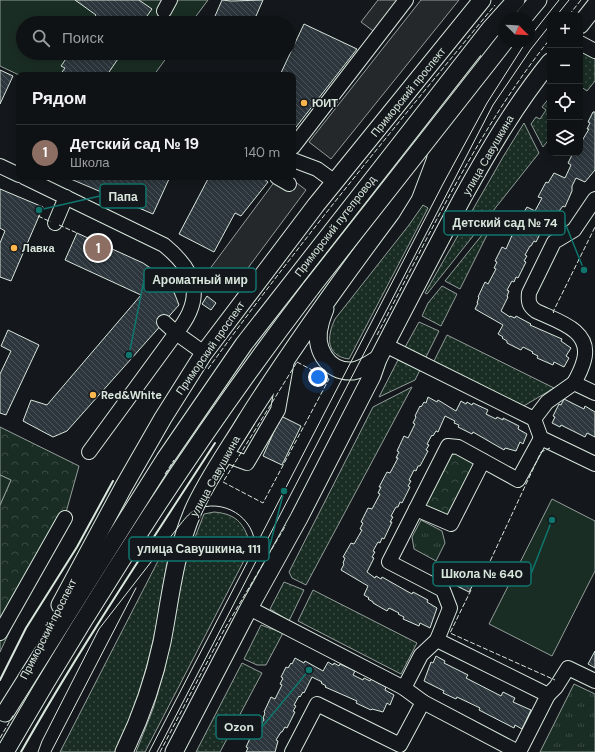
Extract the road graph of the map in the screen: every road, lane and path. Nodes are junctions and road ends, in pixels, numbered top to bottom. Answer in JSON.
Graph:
{"nodes":[{"id":1,"x":406,"y":0,"type":"edge"},
{"id":2,"x":482,"y":0,"type":"edge"},
{"id":3,"x":507,"y":0,"type":"edge"},
{"id":4,"x":516,"y":0,"type":"edge"},
{"id":5,"x":538,"y":0,"type":"edge"},
{"id":6,"x":541,"y":0,"type":"edge"},
{"id":7,"x":595,"y":6,"type":"edge"},
{"id":8,"x":524,"y":12,"type":"edge"},
{"id":9,"x":524,"y":12,"type":"edge"},
{"id":10,"x":583,"y":21,"type":"edge"},
{"id":11,"x":498,"y":30,"type":"edge"},
{"id":12,"x":583,"y":45,"type":"edge"},
{"id":13,"x":500,"y":48,"type":"edge"},
{"id":14,"x":595,"y":51,"type":"edge"},
{"id":15,"x":547,"y":66,"type":"edge"},
{"id":16,"x":296,"y":143,"type":"edge"},
{"id":17,"x":296,"y":161,"type":"edge"},
{"id":18,"x":0,"y":166,"type":"edge"},
{"id":19,"x":16,"y":174,"type":"edge"},
{"id":20,"x":30,"y":180,"type":"edge"},
{"id":21,"x":335,"y":182,"type":"junction"},
{"id":22,"x":66,"y":197,"type":"junction"},
{"id":23,"x":595,"y":199,"type":"edge"},
{"id":24,"x":55,"y":223,"type":"dead end"},
{"id":25,"x":333,"y":290,"type":"junction"},
{"id":26,"x":164,"y":322,"type":"dead end"},
{"id":27,"x":176,"y":332,"type":"junction"},
{"id":28,"x":382,"y":352,"type":"junction"},
{"id":29,"x":204,"y":353,"type":"junction"},
{"id":30,"x":288,"y":354,"type":"junction"},
{"id":31,"x":574,"y":383,"type":"junction"},
{"id":32,"x":595,"y":393,"type":"edge"},
{"id":33,"x":534,"y":419,"type":"junction"},
{"id":34,"x":541,"y":438,"type":"junction"},
{"id":35,"x":89,"y":452,"type":"dead end"},
{"id":36,"x":225,"y":455,"type":"junction"},
{"id":37,"x":165,"y":459,"type":"joint"},
{"id":38,"x":483,"y":460,"type":"junction"},
{"id":39,"x":595,"y":464,"type":"edge"},
{"id":40,"x":180,"y":470,"type":"joint"},
{"id":41,"x":416,"y":509,"type":"junction"},
{"id":42,"x":65,"y":518,"type":"dead end"},
{"id":43,"x":249,"y":608,"type":"junction"},
{"id":44,"x":0,"y":633,"type":"edge"},
{"id":45,"x":437,"y":640,"type":"junction"},
{"id":46,"x":595,"y":681,"type":"edge"},
{"id":47,"x":404,"y":688,"type":"junction"},
{"id":48,"x":548,"y":695,"type":"junction"},
{"id":49,"x":423,"y":702,"type":"junction"},
{"id":50,"x":2,"y":717,"type":"edge"},
{"id":51,"x":6,"y":752,"type":"edge"},
{"id":52,"x":124,"y":752,"type":"edge"},
{"id":53,"x":174,"y":752,"type":"edge"},
{"id":54,"x":292,"y":752,"type":"edge"},
{"id":55,"x":519,"y":752,"type":"edge"}],
"edges":[{"from":1,"to":16,"type":"lane"},
{"from":2,"to":21,"type":"main road","name":"Приморский проспект"},
{"from":3,"to":11,"type":"main road"},
{"from":4,"to":11,"type":"main road","name":"Приморский путепровод"},
{"from":5,"to":8,"type":"main road"},
{"from":6,"to":9,"type":"main road"},
{"from":7,"to":10,"type":"main road"},
{"from":11,"to":25,"type":"main road","name":"улица Савушкина"},
{"from":11,"to":37,"type":"main road","name":"Приморский путепровод"},
{"from":12,"to":14,"type":"lane"},
{"from":13,"to":40,"type":"main road","name":"Приморский путепровод","bridge":true},
{"from":15,"to":28,"type":"main road","name":"улица Савушкина"},
{"from":17,"to":21,"type":"lane"},
{"from":18,"to":19,"type":"lane"},
{"from":20,"to":22,"type":"lane"},
{"from":21,"to":29,"type":"main road","name":"Приморский проспект"},
{"from":22,"to":24,"type":"lane"},
{"from":22,"to":27,"type":"lane"},
{"from":23,"to":31,"type":"lane"},
{"from":25,"to":28,"type":"main road","name":"улица Савушкина"},
{"from":25,"to":30,"type":"main road","name":"улица Савушкина"},
{"from":26,"to":27,"type":"lane"},
{"from":27,"to":29,"type":"lane"},
{"from":27,"to":35,"type":"lane"},
{"from":28,"to":33,"type":"lane"},
{"from":28,"to":43,"type":"main road","name":"улица Савушкина"},
{"from":29,"to":50,"type":"main road","name":"Приморский проспект"},
{"from":30,"to":36,"type":"main road","name":"улица Савушкина"},
{"from":30,"to":36,"type":"lane"},
{"from":31,"to":32,"type":"lane"},
{"from":31,"to":33,"type":"lane"},
{"from":33,"to":34,"type":"lane"},
{"from":34,"to":38,"type":"lane"},
{"from":34,"to":39,"type":"lane"},
{"from":36,"to":52,"type":"main road","name":"улица Савушкина"},
{"from":37,"to":50,"type":"main road","name":"Приморский проспект"},
{"from":38,"to":41,"type":"lane"},
{"from":38,"to":41,"type":"lane"},
{"from":40,"to":51,"type":"main road","name":"Приморский проспект"},
{"from":41,"to":45,"type":"lane"},
{"from":42,"to":44,"type":"lane"},
{"from":43,"to":47,"type":"lane"},
{"from":43,"to":53,"type":"main road","name":"улица Савушкина"},
{"from":45,"to":47,"type":"lane"},
{"from":45,"to":48,"type":"lane"},
{"from":46,"to":48,"type":"lane"},
{"from":47,"to":49,"type":"lane"},
{"from":48,"to":55,"type":"lane"},
{"from":49,"to":54,"type":"lane"},
{"from":49,"to":55,"type":"lane"}]}
